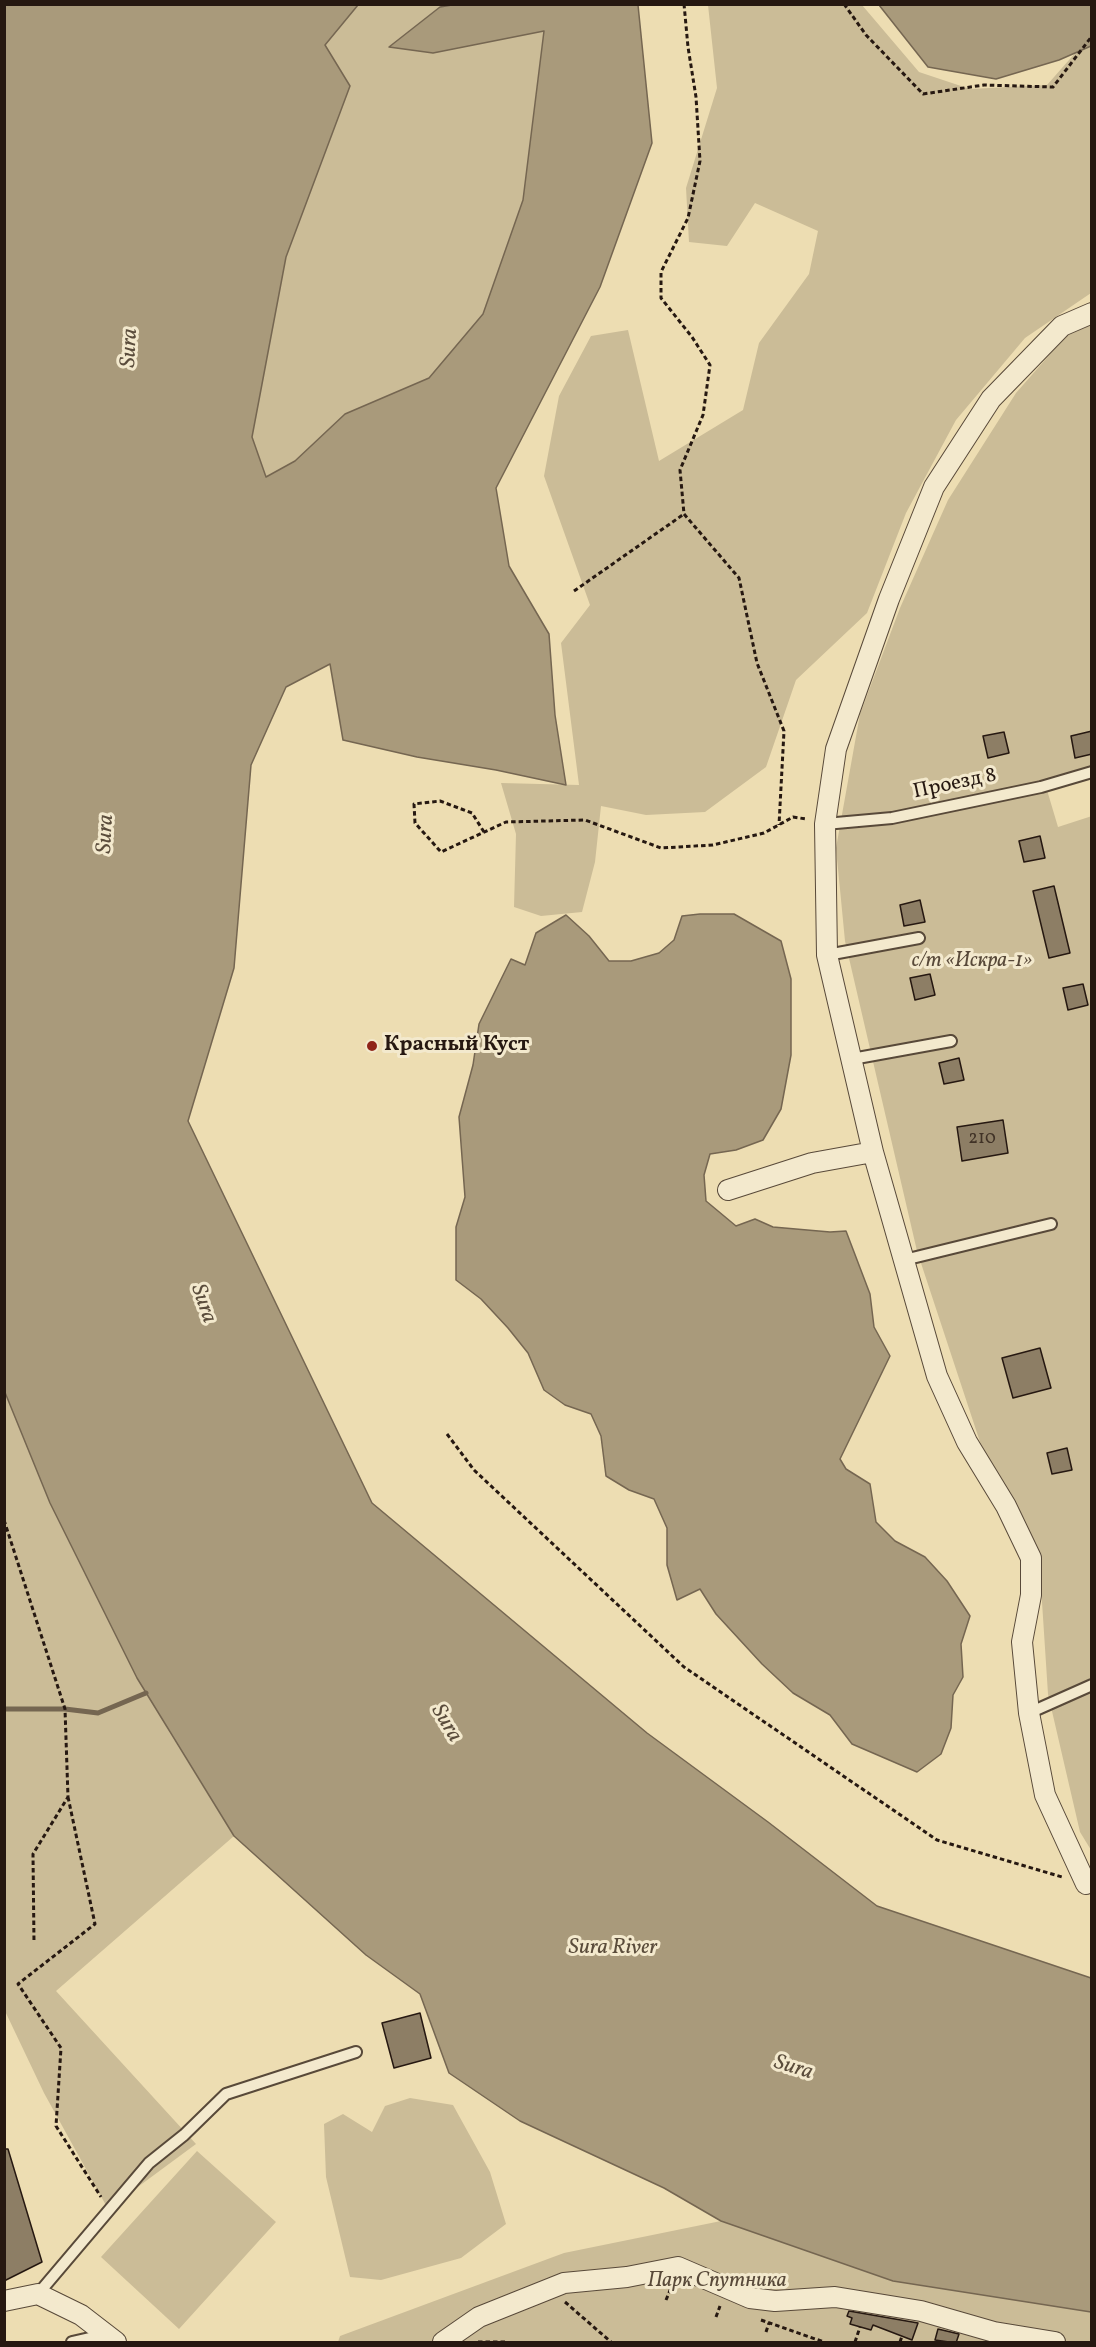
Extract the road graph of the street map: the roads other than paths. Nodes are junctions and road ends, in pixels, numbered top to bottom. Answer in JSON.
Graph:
{"nodes":[{"id":1,"x":1092,"y":313,"type":"edge"},
{"id":2,"x":1092,"y":772,"type":"edge"},
{"id":3,"x":825,"y":824,"type":"junction"},
{"id":4,"x":919,"y":938,"type":"dead end"},
{"id":5,"x":827,"y":955,"type":"junction"},
{"id":6,"x":951,"y":1041,"type":"dead end"},
{"id":7,"x":852,"y":1059,"type":"junction"},
{"id":8,"x":873,"y":1152,"type":"junction"},
{"id":9,"x":728,"y":1190,"type":"dead end"},
{"id":10,"x":1051,"y":1224,"type":"dead end"},
{"id":11,"x":904,"y":1260,"type":"junction"},
{"id":12,"x":1092,"y":1685,"type":"edge"},
{"id":13,"x":1029,"y":1713,"type":"junction"},
{"id":14,"x":1086,"y":1884,"type":"road end"},
{"id":15,"x":357,"y":2052,"type":"dead end"},
{"id":16,"x":38,"y":2294,"type":"junction"},
{"id":17,"x":4,"y":2301,"type":"edge"},
{"id":18,"x":111,"y":2338,"type":"edge"},
{"id":19,"x":72,"y":2343,"type":"edge"},
{"id":20,"x":443,"y":2343,"type":"edge"},
{"id":21,"x":1055,"y":2343,"type":"edge"}],
"edges":[{"from":1,"to":3,"type":"street"},
{"from":2,"to":3,"type":"lane","name":"Проезд 8"},
{"from":3,"to":5,"type":"street"},
{"from":4,"to":5,"type":"lane"},
{"from":5,"to":7,"type":"street"},
{"from":6,"to":7,"type":"lane"},
{"from":7,"to":8,"type":"street"},
{"from":8,"to":9,"type":"street"},
{"from":8,"to":11,"type":"street"},
{"from":10,"to":11,"type":"lane"},
{"from":11,"to":13,"type":"street"},
{"from":12,"to":13,"type":"lane"},
{"from":13,"to":14,"type":"street"},
{"from":15,"to":16,"type":"lane"},
{"from":16,"to":17,"type":"street"},
{"from":16,"to":18,"type":"street"},
{"from":18,"to":19,"type":"lane"},
{"from":20,"to":21,"type":"street"}]}
